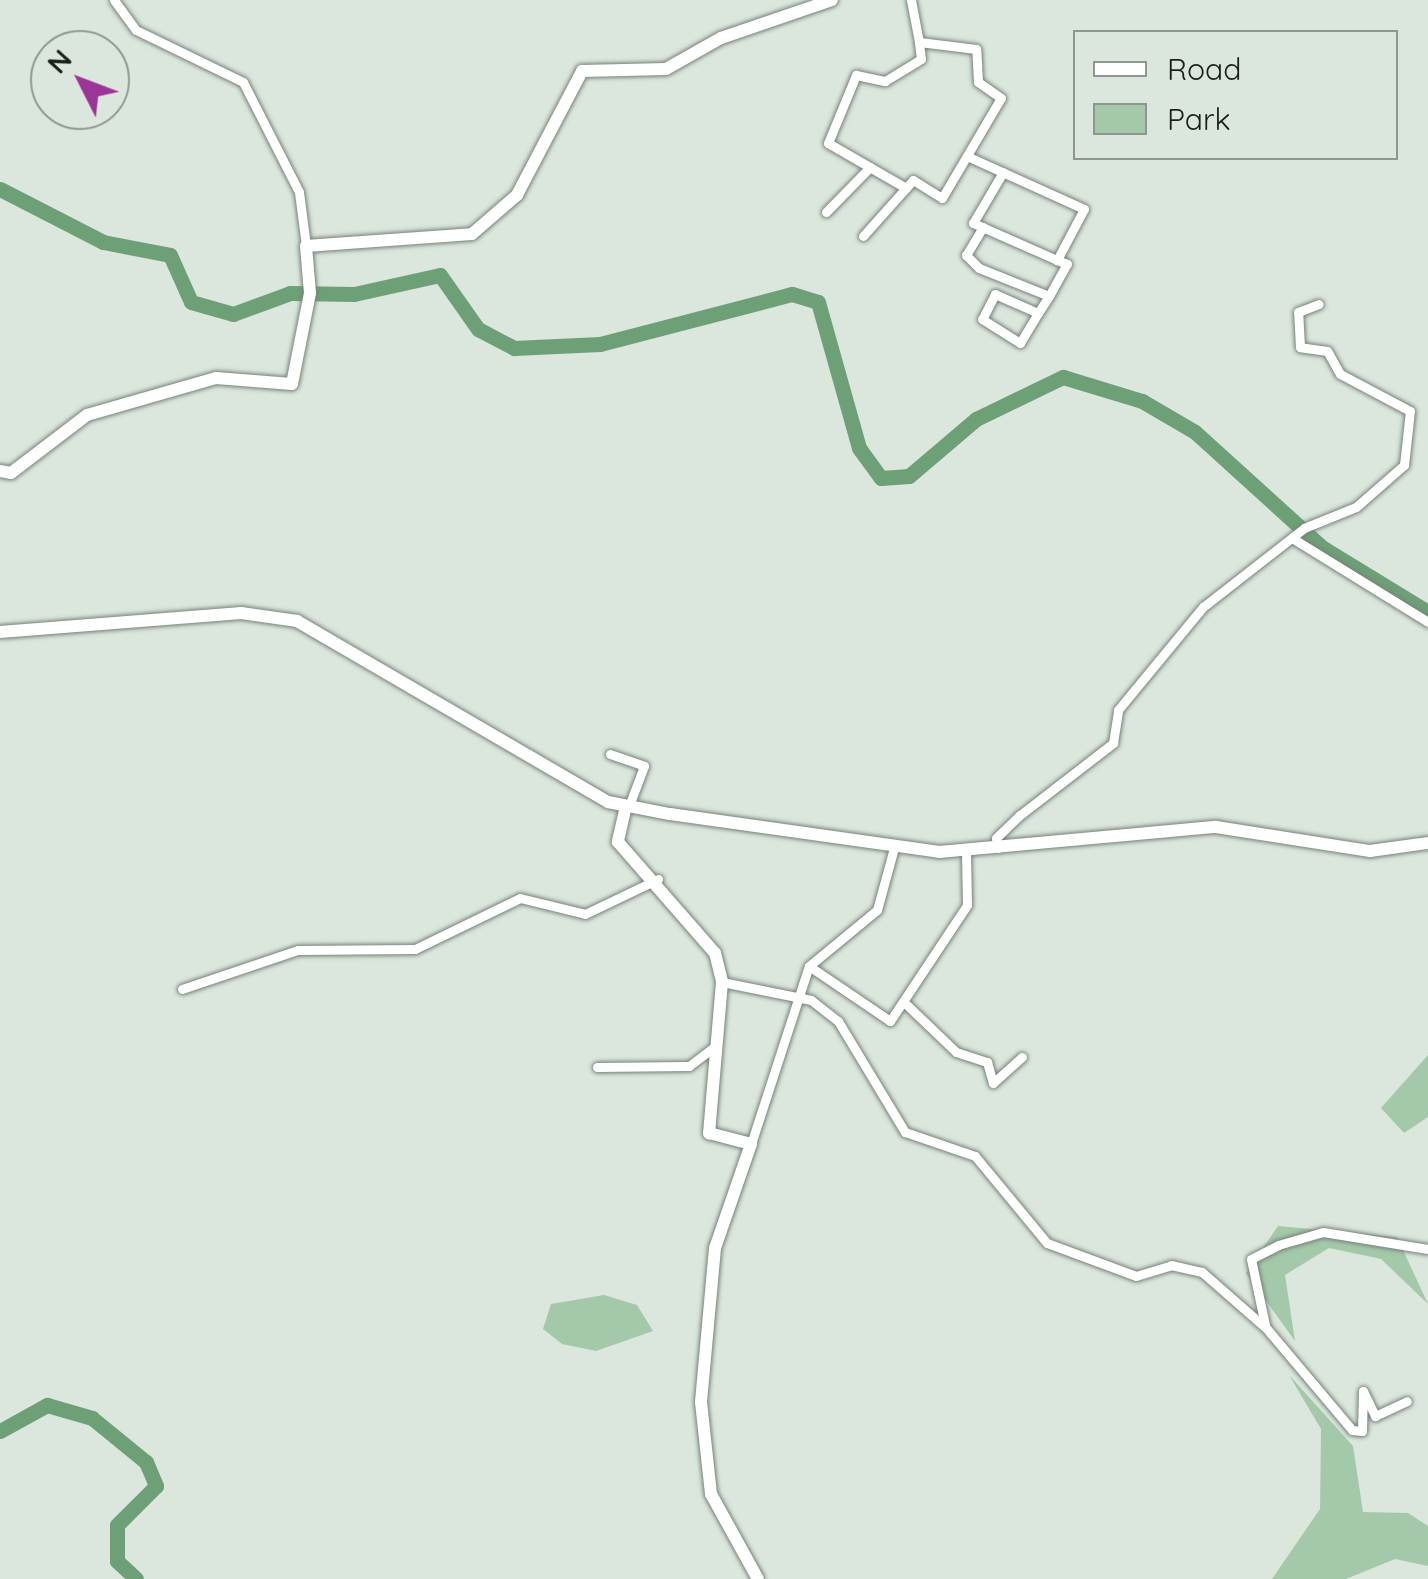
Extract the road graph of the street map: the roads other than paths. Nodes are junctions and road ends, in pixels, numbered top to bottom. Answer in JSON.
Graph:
{"nodes":[{"id":1,"x":114,"y":0,"type":"edge"},
{"id":2,"x":832,"y":0,"type":"edge"},
{"id":3,"x":911,"y":0,"type":"edge"},
{"id":4,"x":919,"y":42,"type":"junction"},
{"id":5,"x":969,"y":157,"type":"junction"},
{"id":6,"x":870,"y":167,"type":"junction"},
{"id":7,"x":1003,"y":172,"type":"junction"},
{"id":8,"x":906,"y":188,"type":"junction"},
{"id":9,"x":826,"y":212,"type":"dead end"},
{"id":10,"x":983,"y":228,"type":"junction"},
{"id":11,"x":864,"y":236,"type":"dead end"},
{"id":12,"x":308,"y":251,"type":"junction"},
{"id":13,"x":1057,"y":260,"type":"junction"},
{"id":14,"x":1049,"y":296,"type":"junction"},
{"id":15,"x":1319,"y":304,"type":"dead end"},
{"id":16,"x":1038,"y":313,"type":"junction"},
{"id":17,"x":0,"y":471,"type":"edge"},
{"id":18,"x":1292,"y":538,"type":"junction"},
{"id":19,"x":1428,"y":622,"type":"edge"},
{"id":20,"x":0,"y":632,"type":"edge"},
{"id":21,"x":610,"y":754,"type":"dead end"},
{"id":22,"x":628,"y":806,"type":"junction"},
{"id":23,"x":1428,"y":843,"type":"edge"},
{"id":24,"x":894,"y":844,"type":"junction"},
{"id":25,"x":998,"y":848,"type":"junction"},
{"id":26,"x":966,"y":852,"type":"junction"},
{"id":27,"x":658,"y":878,"type":"junction"},
{"id":28,"x":809,"y":966,"type":"junction"},
{"id":29,"x":722,"y":982,"type":"junction"},
{"id":30,"x":182,"y":989,"type":"dead end"},
{"id":31,"x":798,"y":998,"type":"junction"},
{"id":32,"x":907,"y":1004,"type":"junction"},
{"id":33,"x":713,"y":1048,"type":"junction"},
{"id":34,"x":1022,"y":1057,"type":"dead end"},
{"id":35,"x":598,"y":1066,"type":"dead end"},
{"id":36,"x":751,"y":1144,"type":"junction"},
{"id":37,"x":1428,"y":1250,"type":"edge"},
{"id":38,"x":1267,"y":1330,"type":"junction"},
{"id":39,"x":1407,"y":1401,"type":"dead end"},
{"id":40,"x":758,"y":1579,"type":"edge"}],
"edges":[{"from":1,"to":12,"type":"street"},
{"from":2,"to":12,"type":"street"},
{"from":3,"to":4,"type":"street"},
{"from":4,"to":5,"type":"street"},
{"from":4,"to":6,"type":"street"},
{"from":5,"to":7,"type":"street"},
{"from":5,"to":8,"type":"street"},
{"from":6,"to":8,"type":"street"},
{"from":6,"to":9,"type":"street"},
{"from":7,"to":10,"type":"street"},
{"from":7,"to":13,"type":"street"},
{"from":8,"to":11,"type":"street"},
{"from":10,"to":13,"type":"street"},
{"from":10,"to":14,"type":"street"},
{"from":12,"to":17,"type":"street"},
{"from":13,"to":14,"type":"street"},
{"from":14,"to":16,"type":"street"},
{"from":15,"to":18,"type":"street"},
{"from":16,"to":16,"type":"street"},
{"from":18,"to":19,"type":"street"},
{"from":18,"to":25,"type":"street"},
{"from":20,"to":22,"type":"street"},
{"from":21,"to":22,"type":"street"},
{"from":22,"to":24,"type":"street"},
{"from":22,"to":27,"type":"street"},
{"from":23,"to":25,"type":"street"},
{"from":24,"to":26,"type":"street"},
{"from":24,"to":28,"type":"street"},
{"from":25,"to":26,"type":"street"},
{"from":26,"to":32,"type":"street"},
{"from":27,"to":29,"type":"street"},
{"from":27,"to":30,"type":"street"},
{"from":28,"to":31,"type":"street"},
{"from":28,"to":32,"type":"street"},
{"from":29,"to":31,"type":"street"},
{"from":29,"to":33,"type":"street"},
{"from":31,"to":36,"type":"street"},
{"from":31,"to":38,"type":"street"},
{"from":32,"to":34,"type":"street"},
{"from":33,"to":35,"type":"street"},
{"from":33,"to":36,"type":"street"},
{"from":36,"to":40,"type":"street"},
{"from":37,"to":38,"type":"street"},
{"from":38,"to":39,"type":"street"}]}
